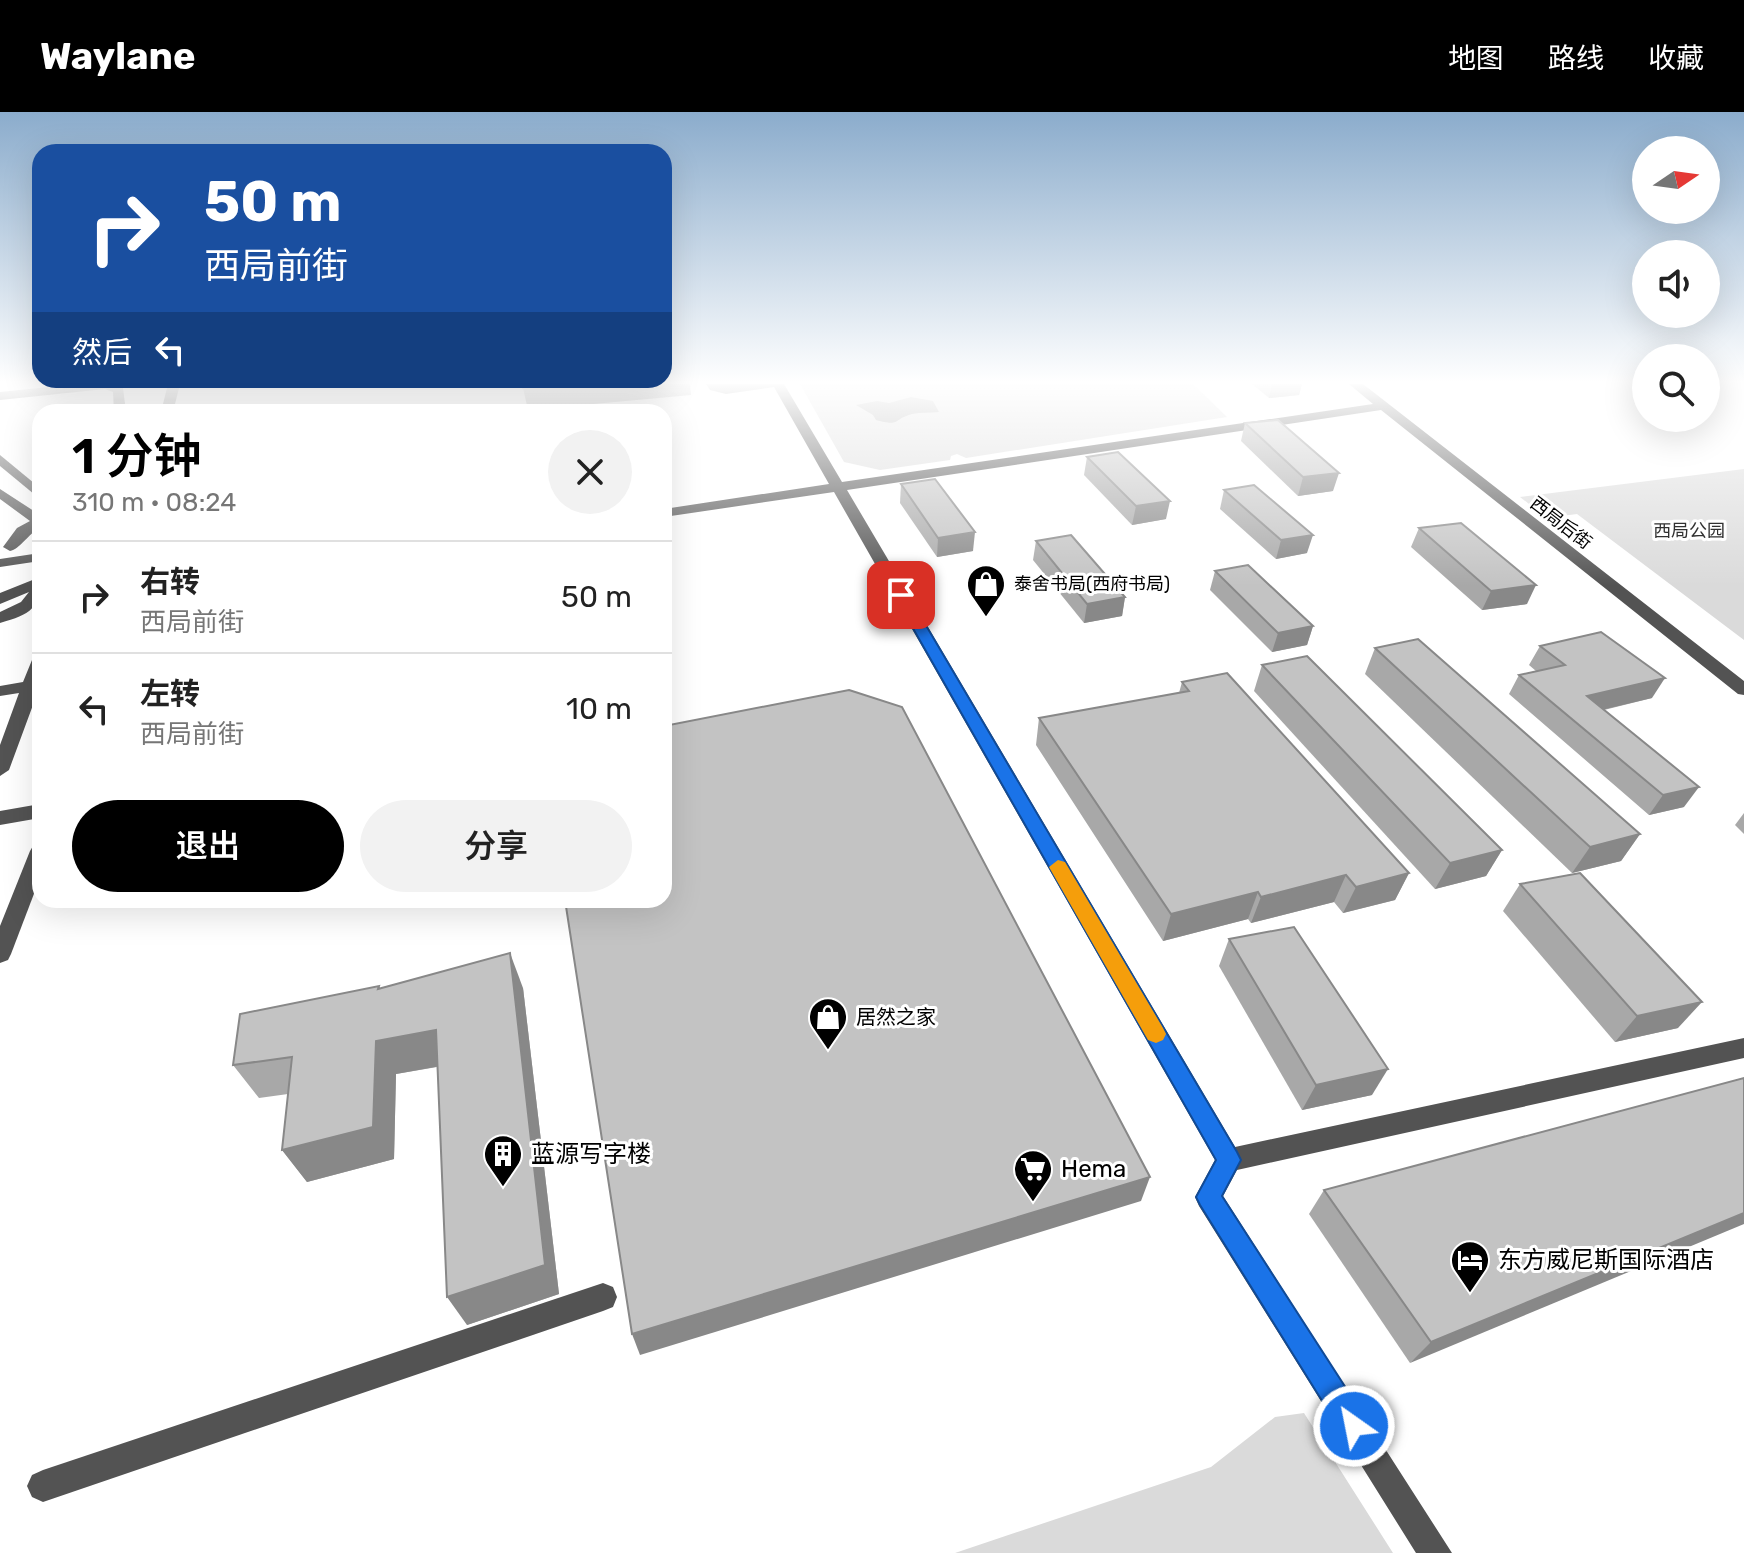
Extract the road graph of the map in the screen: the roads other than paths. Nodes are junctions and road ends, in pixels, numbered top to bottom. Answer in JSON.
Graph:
{"nodes":[{"id":1,"x":817,"y":451,"type":"edge"},
{"id":2,"x":1079,"y":451,"type":"edge"},
{"id":3,"x":1441,"y":451,"type":"edge"},
{"id":4,"x":0,"y":459,"type":"edge"},
{"id":5,"x":838,"y":487,"type":"junction"},
{"id":6,"x":32,"y":488,"type":"edge"},
{"id":7,"x":0,"y":493,"type":"edge"},
{"id":8,"x":672,"y":512,"type":"edge"},
{"id":9,"x":32,"y":516,"type":"edge"},
{"id":10,"x":32,"y":526,"type":"edge"},
{"id":11,"x":21,"y":552,"type":"edge"},
{"id":12,"x":0,"y":563,"type":"edge"},
{"id":13,"x":0,"y":574,"type":"edge"},
{"id":14,"x":32,"y":585,"type":"edge"},
{"id":15,"x":0,"y":599,"type":"edge"},
{"id":16,"x":32,"y":599,"type":"edge"},
{"id":17,"x":0,"y":618,"type":"edge"},
{"id":18,"x":32,"y":683,"type":"edge"},
{"id":19,"x":31,"y":686,"type":"junction"},
{"id":20,"x":1744,"y":690,"type":"edge"},
{"id":21,"x":0,"y":691,"type":"edge"},
{"id":22,"x":22,"y":710,"type":"junction"},
{"id":23,"x":0,"y":714,"type":"edge"},
{"id":24,"x":6,"y":736,"type":"edge"},
{"id":25,"x":1,"y":765,"type":"edge"},
{"id":26,"x":32,"y":812,"type":"edge"},
{"id":27,"x":0,"y":818,"type":"edge"},
{"id":28,"x":32,"y":872,"type":"edge"},
{"id":29,"x":0,"y":954,"type":"edge"},
{"id":30,"x":1744,"y":1048,"type":"edge"},
{"id":31,"x":1229,"y":1160,"type":"junction"},
{"id":32,"x":603,"y":1297,"type":"dead end"},
{"id":33,"x":43,"y":1486,"type":"dead end"},
{"id":34,"x":1435,"y":1553,"type":"edge"}],
"edges":[{"from":1,"to":5,"type":"street"},
{"from":2,"to":5,"type":"street"},
{"from":3,"to":20,"type":"street","name":"西局后街"},
{"from":4,"to":6,"type":"street"},
{"from":5,"to":8,"type":"street"},
{"from":5,"to":31,"type":"street"},
{"from":7,"to":9,"type":"street"},
{"from":10,"to":11,"type":"street"},
{"from":11,"to":12,"type":"street"},
{"from":11,"to":13,"type":"street"},
{"from":14,"to":15,"type":"street"},
{"from":16,"to":17,"type":"street"},
{"from":18,"to":19,"type":"street"},
{"from":19,"to":21,"type":"street"},
{"from":19,"to":22,"type":"street"},
{"from":22,"to":23,"type":"street"},
{"from":22,"to":24,"type":"street"},
{"from":24,"to":25,"type":"street"},
{"from":26,"to":27,"type":"street"},
{"from":28,"to":29,"type":"street"},
{"from":30,"to":31,"type":"street"},
{"from":31,"to":34,"type":"street"},
{"from":32,"to":33,"type":"street"}]}
